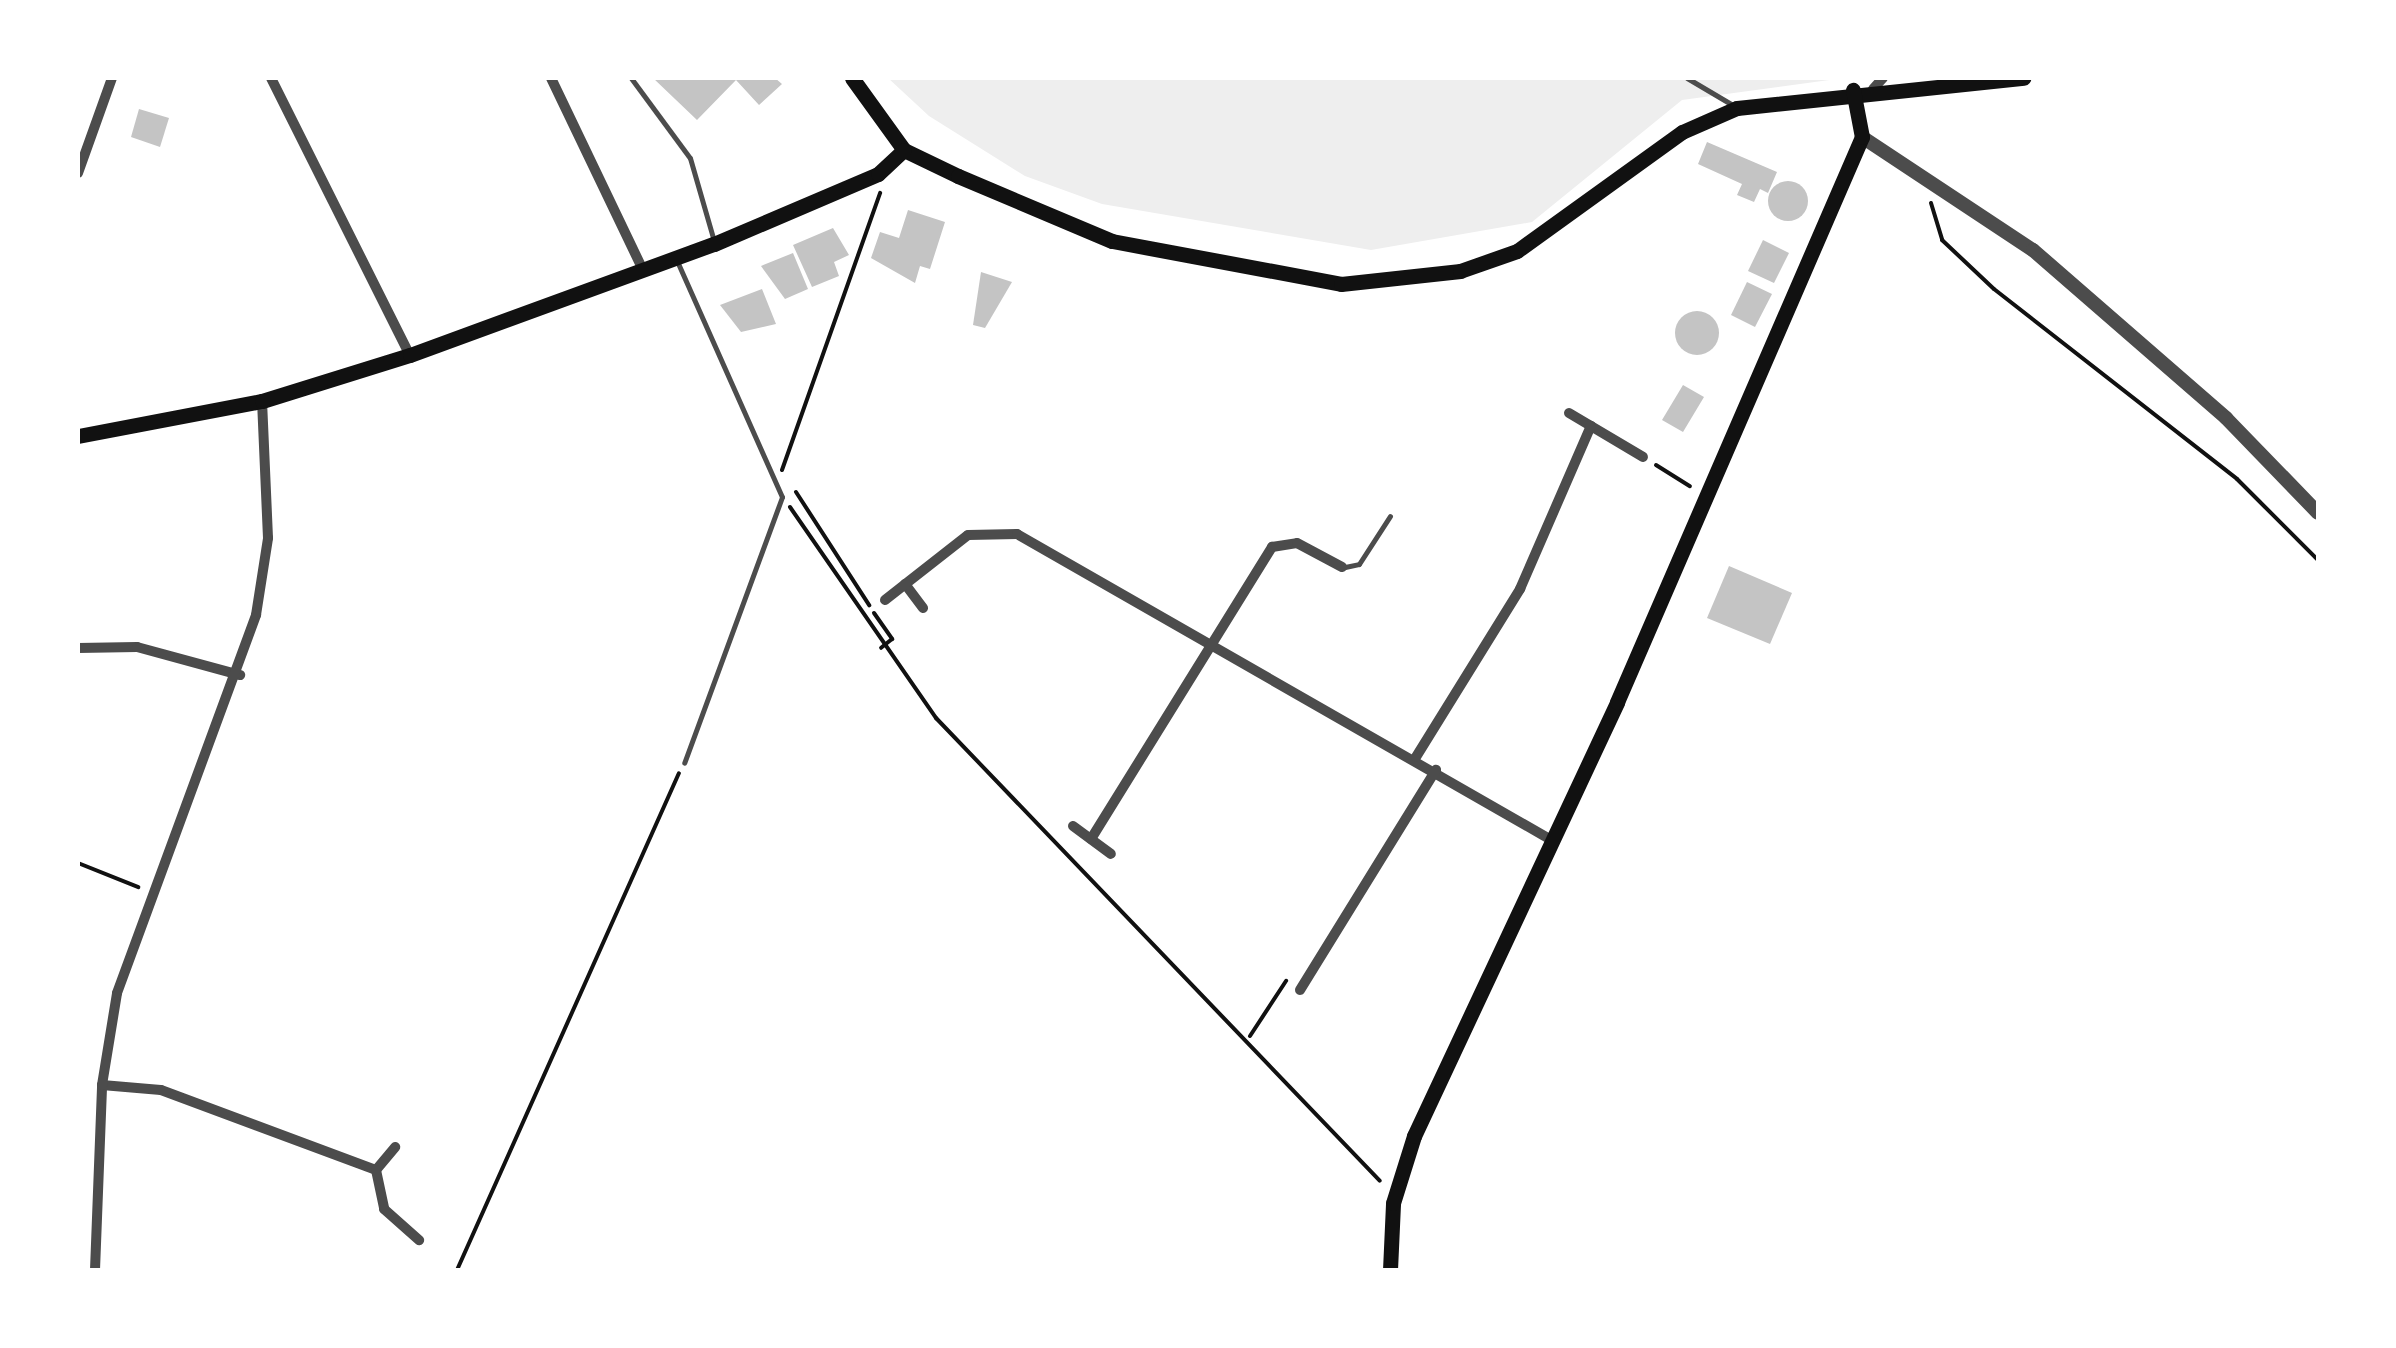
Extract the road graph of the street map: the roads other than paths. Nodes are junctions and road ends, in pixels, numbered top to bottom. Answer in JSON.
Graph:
{"nodes":[{"id":1,"x":112,"y":78,"type":"edge"},
{"id":2,"x":271,"y":78,"type":"edge"},
{"id":3,"x":551,"y":78,"type":"edge"},
{"id":4,"x":631,"y":78,"type":"edge"},
{"id":5,"x":852,"y":78,"type":"edge"},
{"id":6,"x":1686,"y":78,"type":"edge"},
{"id":7,"x":2022,"y":78,"type":"edge"},
{"id":8,"x":1878,"y":83,"type":"edge"},
{"id":9,"x":1853,"y":90,"type":"junction"},
{"id":10,"x":1737,"y":108,"type":"junction"},
{"id":11,"x":1862,"y":138,"type":"junction"},
{"id":12,"x":904,"y":150,"type":"junction"},
{"id":13,"x":78,"y":173,"type":"edge"},
{"id":14,"x":714,"y":244,"type":"junction"},
{"id":15,"x":675,"y":258,"type":"junction"},
{"id":16,"x":643,"y":270,"type":"junction"},
{"id":17,"x":410,"y":355,"type":"junction"},
{"id":18,"x":262,"y":401,"type":"junction"},
{"id":19,"x":1570,"y":413,"type":"dead end"},
{"id":20,"x":1590,"y":426,"type":"junction"},
{"id":21,"x":78,"y":436,"type":"edge"},
{"id":22,"x":1643,"y":457,"type":"road end"},
{"id":23,"x":2318,"y":513,"type":"edge"},
{"id":24,"x":1390,"y":516,"type":"dead end"},
{"id":25,"x":1342,"y":567,"type":"joint"},
{"id":26,"x":905,"y":584,"type":"junction"},
{"id":27,"x":886,"y":600,"type":"road end"},
{"id":28,"x":923,"y":608,"type":"dead end"},
{"id":29,"x":1210,"y":641,"type":"junction"},
{"id":30,"x":78,"y":648,"type":"edge"},
{"id":31,"x":240,"y":674,"type":"junction"},
{"id":32,"x":1416,"y":757,"type":"junction"},
{"id":33,"x":684,"y":763,"type":"road end"},
{"id":34,"x":1436,"y":770,"type":"junction"},
{"id":35,"x":1072,"y":826,"type":"dead end"},
{"id":36,"x":1091,"y":839,"type":"junction"},
{"id":37,"x":1553,"y":841,"type":"junction"},
{"id":38,"x":1110,"y":854,"type":"dead end"},
{"id":39,"x":1300,"y":990,"type":"road end"},
{"id":40,"x":102,"y":1086,"type":"junction"},
{"id":41,"x":395,"y":1148,"type":"dead end"},
{"id":42,"x":376,"y":1170,"type":"junction"},
{"id":43,"x":419,"y":1240,"type":"dead end"},
{"id":44,"x":96,"y":1270,"type":"edge"},
{"id":45,"x":1390,"y":1270,"type":"edge"}],
"edges":[{"from":1,"to":13,"type":"street"},
{"from":2,"to":17,"type":"street"},
{"from":3,"to":16,"type":"street"},
{"from":4,"to":14,"type":"lane"},
{"from":5,"to":12,"type":"main road"},
{"from":6,"to":10,"type":"lane"},
{"from":7,"to":8,"type":"main road"},
{"from":8,"to":9,"type":"main road"},
{"from":9,"to":10,"type":"main road"},
{"from":9,"to":11,"type":"main road"},
{"from":10,"to":12,"type":"main road"},
{"from":11,"to":23,"type":"street"},
{"from":11,"to":37,"type":"main road"},
{"from":12,"to":14,"type":"main road"},
{"from":14,"to":15,"type":"main road"},
{"from":15,"to":16,"type":"main road"},
{"from":15,"to":33,"type":"lane"},
{"from":16,"to":17,"type":"main road"},
{"from":17,"to":18,"type":"main road"},
{"from":18,"to":21,"type":"main road"},
{"from":18,"to":31,"type":"street"},
{"from":19,"to":20,"type":"street"},
{"from":20,"to":22,"type":"street"},
{"from":20,"to":32,"type":"street"},
{"from":24,"to":25,"type":"lane"},
{"from":25,"to":29,"type":"street"},
{"from":26,"to":27,"type":"street"},
{"from":26,"to":28,"type":"street"},
{"from":26,"to":29,"type":"street"},
{"from":29,"to":32,"type":"street"},
{"from":29,"to":36,"type":"street"},
{"from":30,"to":31,"type":"street"},
{"from":31,"to":40,"type":"street"},
{"from":32,"to":34,"type":"street"},
{"from":34,"to":37,"type":"street"},
{"from":34,"to":39,"type":"street"},
{"from":35,"to":36,"type":"street"},
{"from":36,"to":38,"type":"street"},
{"from":37,"to":45,"type":"main road"},
{"from":40,"to":42,"type":"street"},
{"from":40,"to":44,"type":"street"},
{"from":41,"to":42,"type":"street"},
{"from":42,"to":43,"type":"street"}]}
